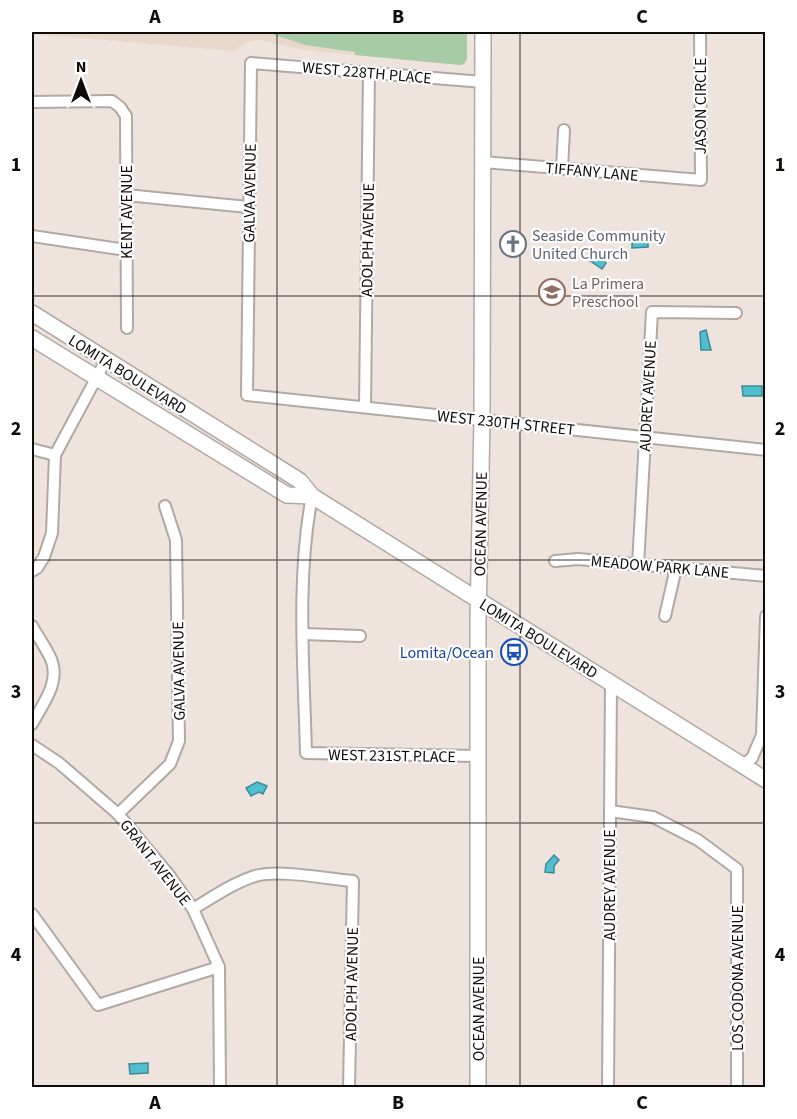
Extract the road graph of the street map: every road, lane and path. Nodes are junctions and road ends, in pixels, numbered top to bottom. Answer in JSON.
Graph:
{"nodes":[{"id":1,"x":483,"y":32,"type":"edge"},
{"id":2,"x":700,"y":32,"type":"edge"},
{"id":3,"x":251,"y":63,"type":"joint"},
{"id":4,"x":369,"y":72,"type":"junction"},
{"id":5,"x":483,"y":82,"type":"junction"},
{"id":6,"x":32,"y":102,"type":"edge"},
{"id":7,"x":564,"y":130,"type":"dead end"},
{"id":8,"x":483,"y":162,"type":"junction"},
{"id":9,"x":562,"y":169,"type":"junction"},
{"id":10,"x":701,"y":180,"type":"joint"},
{"id":11,"x":126,"y":195,"type":"junction"},
{"id":12,"x":248,"y":207,"type":"junction"},
{"id":13,"x":32,"y":236,"type":"edge"},
{"id":14,"x":126,"y":250,"type":"junction"},
{"id":15,"x":32,"y":313,"type":"edge"},
{"id":16,"x":736,"y":313,"type":"dead end"},
{"id":17,"x":127,"y":328,"type":"dead end"},
{"id":18,"x":32,"y":338,"type":"edge"},
{"id":19,"x":106,"y":360,"type":"junction"},
{"id":20,"x":96,"y":379,"type":"junction"},
{"id":21,"x":247,"y":395,"type":"joint"},
{"id":22,"x":365,"y":407,"type":"junction"},
{"id":23,"x":482,"y":420,"type":"junction"},
{"id":24,"x":645,"y":437,"type":"junction"},
{"id":25,"x":32,"y":449,"type":"edge"},
{"id":26,"x":765,"y":450,"type":"edge"},
{"id":27,"x":55,"y":455,"type":"junction"},
{"id":28,"x":312,"y":496,"type":"junction"},
{"id":29,"x":165,"y":506,"type":"dead end"},
{"id":30,"x":555,"y":561,"type":"dead end"},
{"id":31,"x":638,"y":565,"type":"junction"},
{"id":32,"x":676,"y":568,"type":"junction"},
{"id":33,"x":32,"y":571,"type":"edge"},
{"id":34,"x":765,"y":576,"type":"edge"},
{"id":35,"x":479,"y":601,"type":"junction"},
{"id":36,"x":665,"y":616,"type":"dead end"},
{"id":37,"x":765,"y":616,"type":"edge"},
{"id":38,"x":32,"y":626,"type":"edge"},
{"id":39,"x":304,"y":634,"type":"junction"},
{"id":40,"x":360,"y":636,"type":"dead end"},
{"id":41,"x":610,"y":683,"type":"junction"},
{"id":42,"x":32,"y":724,"type":"edge"},
{"id":43,"x":32,"y":745,"type":"edge"},
{"id":44,"x":479,"y":756,"type":"junction"},
{"id":45,"x":742,"y":766,"type":"junction"},
{"id":46,"x":765,"y":780,"type":"edge"},
{"id":47,"x":610,"y":811,"type":"junction"},
{"id":48,"x":118,"y":814,"type":"junction"},
{"id":49,"x":193,"y":909,"type":"junction"},
{"id":50,"x":32,"y":914,"type":"edge"},
{"id":51,"x":219,"y":967,"type":"junction"},
{"id":52,"x":219,"y":1088,"type":"edge"},
{"id":53,"x":349,"y":1088,"type":"edge"},
{"id":54,"x":478,"y":1088,"type":"edge"},
{"id":55,"x":608,"y":1088,"type":"edge"},
{"id":56,"x":737,"y":1088,"type":"edge"}],
"edges":[{"from":1,"to":5,"type":"main road","name":"OCEAN AVENUE"},
{"from":2,"to":10,"type":"street","name":"JASON CIRCLE"},
{"from":3,"to":4,"type":"street","name":"WEST 228TH PLACE"},
{"from":3,"to":12,"type":"street","name":"GALVA AVENUE"},
{"from":4,"to":5,"type":"street","name":"WEST 228TH PLACE"},
{"from":4,"to":22,"type":"street","name":"ADOLPH AVENUE"},
{"from":5,"to":8,"type":"main road","name":"OCEAN AVENUE"},
{"from":6,"to":11,"type":"street","name":"KENT AVENUE"},
{"from":7,"to":9,"type":"street"},
{"from":8,"to":9,"type":"street","name":"TIFFANY LANE"},
{"from":8,"to":23,"type":"main road","name":"OCEAN AVENUE"},
{"from":9,"to":10,"type":"street","name":"TIFFANY LANE"},
{"from":11,"to":12,"type":"street"},
{"from":11,"to":14,"type":"street","name":"KENT AVENUE"},
{"from":12,"to":21,"type":"street","name":"GALVA AVENUE"},
{"from":13,"to":14,"type":"street"},
{"from":14,"to":17,"type":"street","name":"KENT AVENUE"},
{"from":15,"to":19,"type":"main road","name":"LOMITA BOULEVARD"},
{"from":16,"to":24,"type":"street","name":"AUDREY AVENUE"},
{"from":18,"to":20,"type":"main road","name":"LOMITA BOULEVARD"},
{"from":19,"to":20,"type":"street"},
{"from":19,"to":28,"type":"main road","name":"LOMITA BOULEVARD"},
{"from":20,"to":27,"type":"street"},
{"from":20,"to":28,"type":"main road","name":"LOMITA BOULEVARD"},
{"from":21,"to":22,"type":"street","name":"WEST 230TH STREET"},
{"from":22,"to":23,"type":"street","name":"WEST 230TH STREET"},
{"from":23,"to":24,"type":"street","name":"WEST 230TH STREET"},
{"from":23,"to":35,"type":"main road","name":"OCEAN AVENUE"},
{"from":24,"to":26,"type":"street","name":"WEST 230TH STREET"},
{"from":24,"to":31,"type":"street","name":"AUDREY AVENUE"},
{"from":25,"to":27,"type":"street"},
{"from":27,"to":33,"type":"street"},
{"from":28,"to":35,"type":"main road","name":"LOMITA BOULEVARD"},
{"from":28,"to":39,"type":"street"},
{"from":29,"to":48,"type":"street","name":"GALVA AVENUE"},
{"from":30,"to":31,"type":"street","name":"MEADOW PARK LANE"},
{"from":31,"to":32,"type":"street","name":"MEADOW PARK LANE"},
{"from":32,"to":34,"type":"street","name":"MEADOW PARK LANE"},
{"from":32,"to":36,"type":"street"},
{"from":35,"to":41,"type":"main road","name":"LOMITA BOULEVARD"},
{"from":35,"to":44,"type":"main road","name":"OCEAN AVENUE"},
{"from":37,"to":45,"type":"street"},
{"from":38,"to":42,"type":"street"},
{"from":39,"to":40,"type":"street"},
{"from":39,"to":44,"type":"street","name":"WEST 231ST PLACE"},
{"from":41,"to":45,"type":"main road","name":"LOMITA BOULEVARD"},
{"from":41,"to":47,"type":"street","name":"AUDREY AVENUE"},
{"from":43,"to":48,"type":"street","name":"GRANT AVENUE"},
{"from":44,"to":54,"type":"main road","name":"OCEAN AVENUE"},
{"from":45,"to":46,"type":"main road","name":"LOMITA BOULEVARD"},
{"from":47,"to":55,"type":"street","name":"AUDREY AVENUE"},
{"from":47,"to":56,"type":"street","name":"LOS CODONA AVENUE"},
{"from":48,"to":49,"type":"street","name":"GRANT AVENUE"},
{"from":49,"to":51,"type":"street","name":"GRANT AVENUE"},
{"from":49,"to":53,"type":"street","name":"ADOLPH AVENUE"},
{"from":50,"to":51,"type":"street"},
{"from":51,"to":52,"type":"street","name":"GRANT AVENUE"}]}
